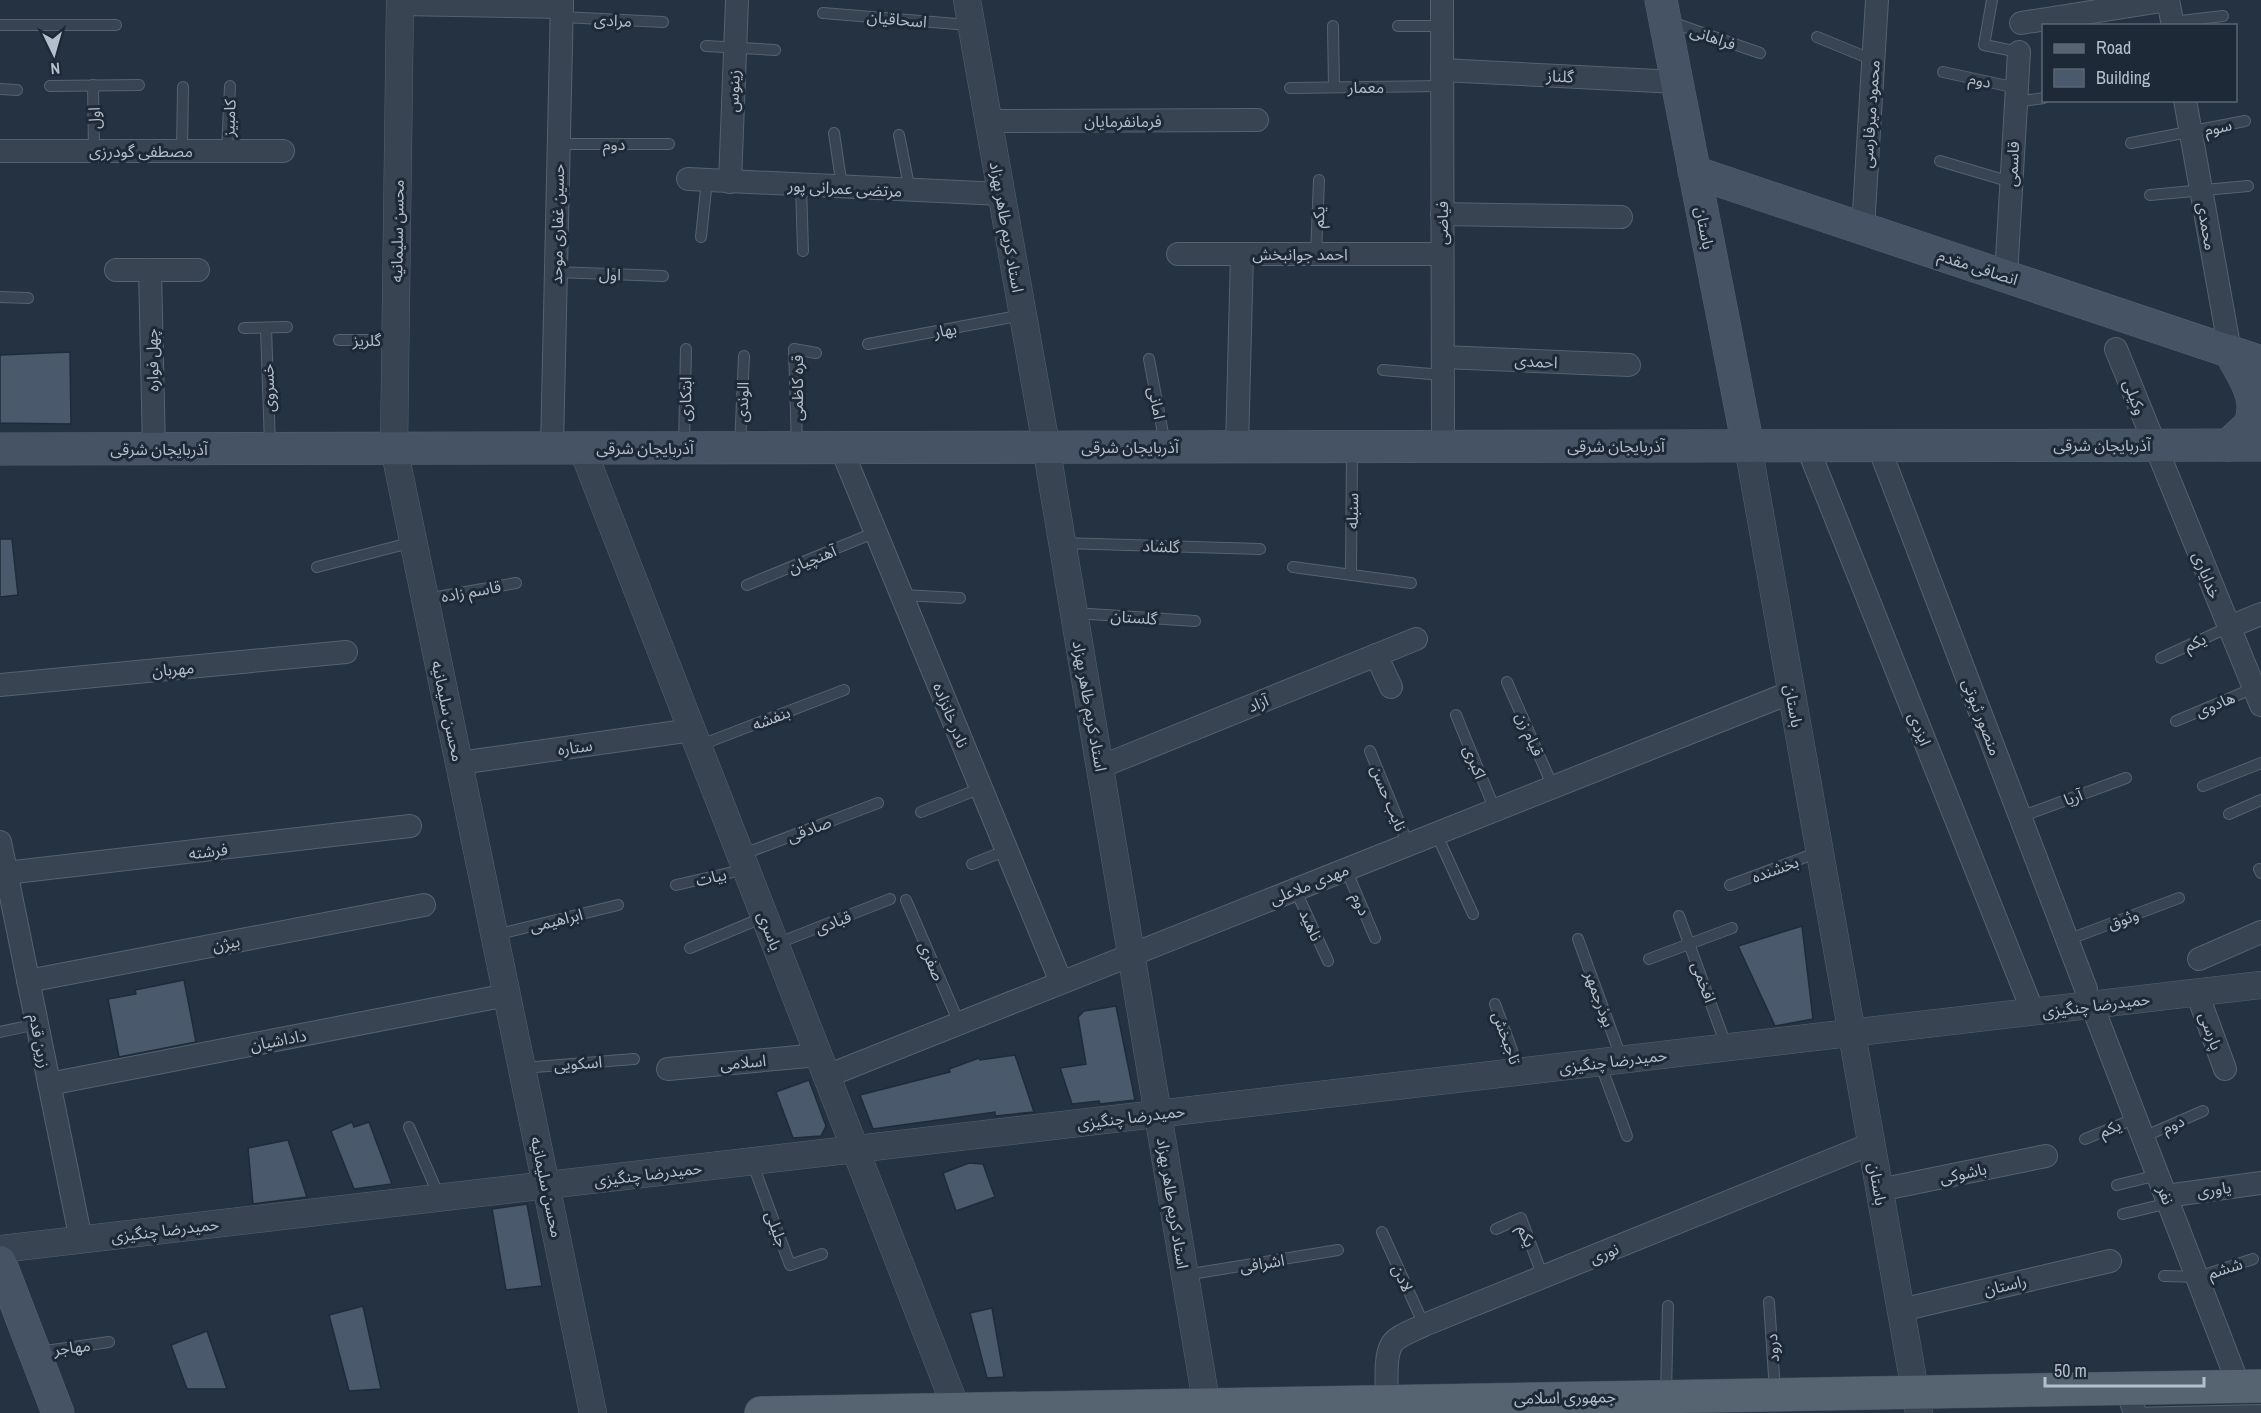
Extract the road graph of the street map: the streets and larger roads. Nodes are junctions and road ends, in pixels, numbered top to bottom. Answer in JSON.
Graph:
{"nodes":[{"id":1,"x":737,"y":0,"type":"edge"},
{"id":2,"x":1442,"y":0,"type":"edge"},
{"id":3,"x":1877,"y":0,"type":"edge"},
{"id":4,"x":400,"y":2,"type":"edge"},
{"id":5,"x":562,"y":8,"type":"edge"},
{"id":6,"x":1663,"y":10,"type":"edge"},
{"id":7,"x":969,"y":12,"type":"edge"},
{"id":8,"x":2170,"y":12,"type":"edge"},
{"id":9,"x":2021,"y":23,"type":"dead end"},
{"id":10,"x":2019,"y":52,"type":"road end"},
{"id":11,"x":1442,"y":78,"type":"junction"},
{"id":12,"x":1677,"y":82,"type":"junction"},
{"id":13,"x":2186,"y":102,"type":"edge"},
{"id":14,"x":1257,"y":120,"type":"dead end"},
{"id":15,"x":988,"y":121,"type":"junction"},
{"id":16,"x":0,"y":151,"type":"edge"},
{"id":17,"x":283,"y":151,"type":"dead end"},
{"id":18,"x":1694,"y":172,"type":"junction"},
{"id":19,"x":698,"y":180,"type":"road end"},
{"id":20,"x":730,"y":182,"type":"junction"},
{"id":21,"x":1001,"y":194,"type":"junction"},
{"id":22,"x":1442,"y":214,"type":"junction"},
{"id":23,"x":1621,"y":217,"type":"dead end"},
{"id":24,"x":1863,"y":228,"type":"junction"},
{"id":25,"x":1178,"y":254,"type":"dead end"},
{"id":26,"x":1242,"y":254,"type":"junction"},
{"id":27,"x":1442,"y":254,"type":"junction"},
{"id":28,"x":116,"y":270,"type":"dead end"},
{"id":29,"x":150,"y":270,"type":"junction"},
{"id":30,"x":198,"y":270,"type":"dead end"},
{"id":31,"x":2006,"y":276,"type":"junction"},
{"id":32,"x":2116,"y":349,"type":"dead end"},
{"id":33,"x":2230,"y":351,"type":"junction"},
{"id":34,"x":2261,"y":362,"type":"edge"},
{"id":35,"x":1629,"y":365,"type":"dead end"},
{"id":36,"x":1443,"y":366,"type":"junction"},
{"id":37,"x":1878,"y":445,"type":"junction"},
{"id":38,"x":2154,"y":445,"type":"junction"},
{"id":39,"x":2229,"y":445,"type":"junction"},
{"id":40,"x":2261,"y":445,"type":"edge"},
{"id":41,"x":1443,"y":446,"type":"junction"},
{"id":42,"x":1748,"y":446,"type":"junction"},
{"id":43,"x":1807,"y":446,"type":"junction"},
{"id":44,"x":841,"y":447,"type":"junction"},
{"id":45,"x":1046,"y":447,"type":"junction"},
{"id":46,"x":1237,"y":447,"type":"junction"},
{"id":47,"x":394,"y":448,"type":"junction"},
{"id":48,"x":567,"y":448,"type":"junction"},
{"id":49,"x":0,"y":449,"type":"edge"},
{"id":50,"x":154,"y":449,"type":"junction"},
{"id":51,"x":2261,"y":614,"type":"edge"},
{"id":52,"x":2229,"y":627,"type":"junction"},
{"id":53,"x":1416,"y":639,"type":"dead end"},
{"id":54,"x":346,"y":652,"type":"dead end"},
{"id":55,"x":1376,"y":655,"type":"junction"},
{"id":56,"x":0,"y":685,"type":"edge"},
{"id":57,"x":1391,"y":687,"type":"dead end"},
{"id":58,"x":1792,"y":692,"type":"junction"},
{"id":59,"x":2258,"y":696,"type":"edge"},
{"id":60,"x":695,"y":738,"type":"junction"},
{"id":61,"x":459,"y":763,"type":"junction"},
{"id":62,"x":1100,"y":767,"type":"junction"},
{"id":63,"x":410,"y":826,"type":"dead end"},
{"id":64,"x":0,"y":842,"type":"edge"},
{"id":65,"x":6,"y":873,"type":"junction"},
{"id":66,"x":424,"y":905,"type":"dead end"},
{"id":67,"x":2261,"y":932,"type":"edge"},
{"id":68,"x":1131,"y":954,"type":"junction"},
{"id":69,"x":2199,"y":959,"type":"dead end"},
{"id":70,"x":28,"y":981,"type":"junction"},
{"id":71,"x":1061,"y":982,"type":"junction"},
{"id":72,"x":2261,"y":985,"type":"edge"},
{"id":73,"x":2197,"y":993,"type":"junction"},
{"id":74,"x":507,"y":995,"type":"junction"},
{"id":75,"x":2089,"y":997,"type":"junction"},
{"id":76,"x":2033,"y":1012,"type":"junction"},
{"id":77,"x":1852,"y":1033,"type":"junction"},
{"id":78,"x":823,"y":1066,"type":"junction"},
{"id":79,"x":668,"y":1069,"type":"dead end"},
{"id":80,"x":2225,"y":1069,"type":"dead end"},
{"id":81,"x":49,"y":1084,"type":"junction"},
{"id":82,"x":1158,"y":1114,"type":"junction"},
{"id":83,"x":1871,"y":1144,"type":"junction"},
{"id":84,"x":856,"y":1150,"type":"junction"},
{"id":85,"x":2046,"y":1156,"type":"dead end"},
{"id":86,"x":2261,"y":1183,"type":"edge"},
{"id":87,"x":546,"y":1185,"type":"junction"},
{"id":88,"x":1880,"y":1190,"type":"junction"},
{"id":89,"x":2168,"y":1200,"type":"junction"},
{"id":90,"x":81,"y":1240,"type":"junction"},
{"id":91,"x":0,"y":1250,"type":"edge"},
{"id":92,"x":2110,"y":1261,"type":"dead end"},
{"id":93,"x":0,"y":1262,"type":"edge"},
{"id":94,"x":1901,"y":1310,"type":"junction"},
{"id":95,"x":2250,"y":1386,"type":"edge"},
{"id":96,"x":1387,"y":1400,"type":"junction"},
{"id":97,"x":1917,"y":1402,"type":"edge"},
{"id":98,"x":2131,"y":1407,"type":"edge"},
{"id":99,"x":1207,"y":1408,"type":"edge"},
{"id":100,"x":957,"y":1411,"type":"edge"},
{"id":101,"x":58,"y":1413,"type":"edge"},
{"id":102,"x":593,"y":1413,"type":"edge"},
{"id":103,"x":761,"y":1413,"type":"edge"}],
"edges":[{"from":1,"to":20,"type":"street","name":"زینوس"},
{"from":2,"to":11,"type":"street","name":"فیاضی"},
{"from":3,"to":24,"type":"street","name":"محمود میرفارسی"},
{"from":4,"to":5,"type":"street"},
{"from":4,"to":47,"type":"street","name":"محسن سلیمانیه"},
{"from":5,"to":48,"type":"street","name":"حسین غفاری موحد"},
{"from":6,"to":12,"type":"main road","name":"باستان"},
{"from":7,"to":15,"type":"street","name":"استاد کریم طاهر بهزاد"},
{"from":8,"to":9,"type":"street"},
{"from":10,"to":31,"type":"street","name":"قاسمی"},
{"from":11,"to":12,"type":"street","name":"گلناز"},
{"from":11,"to":22,"type":"street","name":"فیاضی"},
{"from":12,"to":18,"type":"main road","name":"باستان"},
{"from":13,"to":33,"type":"street","name":"محمدی"},
{"from":14,"to":15,"type":"street","name":"فرمانفرمایان"},
{"from":15,"to":21,"type":"street","name":"استاد کریم طاهر بهزاد"},
{"from":16,"to":17,"type":"street","name":"مصطفی گودرزی"},
{"from":18,"to":24,"type":"main road","name":"انصافی مقدم"},
{"from":18,"to":42,"type":"main road","name":"باستان"},
{"from":19,"to":20,"type":"street","name":"مرتضی عمرانی پور"},
{"from":20,"to":21,"type":"street","name":"مرتضی عمرانی پور"},
{"from":21,"to":45,"type":"street","name":"استاد کریم طاهر بهزاد"},
{"from":22,"to":23,"type":"street"},
{"from":22,"to":27,"type":"street","name":"فیاضی"},
{"from":24,"to":31,"type":"main road","name":"انصافی مقدم"},
{"from":25,"to":26,"type":"street"},
{"from":26,"to":27,"type":"street","name":"احمد جوانبخش"},
{"from":26,"to":46,"type":"street","name":"احمد جوانبخش"},
{"from":27,"to":36,"type":"street","name":"فیاضی"},
{"from":28,"to":29,"type":"street"},
{"from":29,"to":30,"type":"street"},
{"from":29,"to":50,"type":"street","name":"چهل فواره"},
{"from":31,"to":33,"type":"main road","name":"انصافی مقدم"},
{"from":32,"to":38,"type":"street","name":"وکیلی"},
{"from":33,"to":34,"type":"main road","name":"انصافی مقدم"},
{"from":33,"to":39,"type":"main road"},
{"from":35,"to":36,"type":"street","name":"احمدی"},
{"from":36,"to":41,"type":"street","name":"فیاضی"},
{"from":37,"to":38,"type":"main road","name":"آذربایجان شرقی"},
{"from":37,"to":43,"type":"main road","name":"آذربایجان شرقی"},
{"from":37,"to":75,"type":"street","name":"منصور ثبوتی"},
{"from":38,"to":39,"type":"main road","name":"آذربایجان شرقی"},
{"from":38,"to":52,"type":"street","name":"خدایاری"},
{"from":39,"to":40,"type":"main road","name":"آذربایجان شرقی"},
{"from":41,"to":42,"type":"main road","name":"آذربایجان شرقی"},
{"from":41,"to":46,"type":"main road","name":"آذربایجان شرقی"},
{"from":42,"to":43,"type":"main road","name":"آذربایجان شرقی"},
{"from":42,"to":58,"type":"street","name":"باستان"},
{"from":43,"to":76,"type":"street","name":"ایزدی"},
{"from":44,"to":45,"type":"main road","name":"آذربایجان شرقی"},
{"from":44,"to":48,"type":"main road","name":"آذربایجان شرقی"},
{"from":44,"to":71,"type":"street","name":"نادر خانزاده"},
{"from":45,"to":46,"type":"main road","name":"آذربایجان شرقی"},
{"from":45,"to":62,"type":"street","name":"استاد کریم طاهر بهزاد"},
{"from":47,"to":48,"type":"main road","name":"آذربایجان شرقی"},
{"from":47,"to":50,"type":"main road","name":"آذربایجان شرقی"},
{"from":47,"to":61,"type":"street","name":"محسن سلیمانیه"},
{"from":48,"to":60,"type":"street","name":"یاسری"},
{"from":49,"to":50,"type":"main road","name":"آذربایجان شرقی"},
{"from":51,"to":52,"type":"street"},
{"from":52,"to":59,"type":"street","name":"خدایاری"},
{"from":53,"to":55,"type":"street","name":"آزاد"},
{"from":54,"to":56,"type":"street","name":"مهربان"},
{"from":55,"to":57,"type":"street"},
{"from":55,"to":62,"type":"street","name":"آزاد"},
{"from":58,"to":68,"type":"street","name":"مهدی ملاعلی"},
{"from":58,"to":77,"type":"street","name":"باستان"},
{"from":60,"to":61,"type":"street","name":"ستاره"},
{"from":60,"to":78,"type":"street","name":"یاسری"},
{"from":61,"to":74,"type":"street","name":"محسن سلیمانیه"},
{"from":62,"to":68,"type":"street","name":"استاد کریم طاهر بهزاد"},
{"from":63,"to":65,"type":"street","name":"فرشته"},
{"from":64,"to":65,"type":"street","name":"زرین قدم"},
{"from":65,"to":70,"type":"street","name":"زرین قدم"},
{"from":66,"to":70,"type":"street","name":"بیژن"},
{"from":67,"to":69,"type":"street"},
{"from":68,"to":71,"type":"street","name":"مهدی ملاعلی"},
{"from":68,"to":82,"type":"street","name":"استاد کریم طاهر بهزاد"},
{"from":70,"to":81,"type":"street","name":"زرین قدم"},
{"from":71,"to":78,"type":"street","name":"مهدی ملاعلی"},
{"from":72,"to":73,"type":"street","name":"حمیدرضا چنگیزی"},
{"from":73,"to":75,"type":"street","name":"حمیدرضا چنگیزی"},
{"from":73,"to":80,"type":"street","name":"پارسی"},
{"from":74,"to":81,"type":"street","name":"داداشیان"},
{"from":74,"to":87,"type":"street","name":"محسن سلیمانیه"},
{"from":75,"to":76,"type":"street","name":"حمیدرضا چنگیزی"},
{"from":75,"to":89,"type":"street","name":"نفر"},
{"from":76,"to":77,"type":"street","name":"حمیدرضا چنگیزی"},
{"from":77,"to":82,"type":"street","name":"حمیدرضا چنگیزی"},
{"from":77,"to":83,"type":"street","name":"باستان"},
{"from":78,"to":79,"type":"street","name":"اسلامی"},
{"from":78,"to":84,"type":"street","name":"یاسری"},
{"from":81,"to":90,"type":"street","name":"زرین قدم"},
{"from":82,"to":84,"type":"street","name":"حمیدرضا چنگیزی"},
{"from":82,"to":99,"type":"street","name":"استاد کریم طاهر بهزاد"},
{"from":83,"to":88,"type":"street","name":"باستان"},
{"from":83,"to":96,"type":"street","name":"نوری"},
{"from":84,"to":87,"type":"street","name":"حمیدرضا چنگیزی"},
{"from":84,"to":100,"type":"street","name":"یاسری"},
{"from":85,"to":88,"type":"street","name":"باشوکی"},
{"from":86,"to":89,"type":"street","name":"یاوری"},
{"from":87,"to":90,"type":"street","name":"حمیدرضا چنگیزی"},
{"from":87,"to":102,"type":"street","name":"محسن سلیمانیه"},
{"from":88,"to":94,"type":"street","name":"باستان"},
{"from":89,"to":95,"type":"street","name":"نفر"},
{"from":90,"to":91,"type":"street","name":"حمیدرضا چنگیزی"},
{"from":92,"to":94,"type":"street","name":"راستان"},
{"from":93,"to":101,"type":"main road"},
{"from":94,"to":97,"type":"street","name":"باستان"},
{"from":95,"to":98,"type":"main road","name":"جمهوری اسلامی"},
{"from":96,"to":97,"type":"main road","name":"جمهوری اسلامی"},
{"from":96,"to":99,"type":"main road","name":"جمهوری اسلامی"},
{"from":97,"to":98,"type":"main road","name":"جمهوری اسلامی"},
{"from":99,"to":100,"type":"main road","name":"جمهوری اسلامی"},
{"from":100,"to":103,"type":"main road","name":"جمهوری اسلامی"}]}
